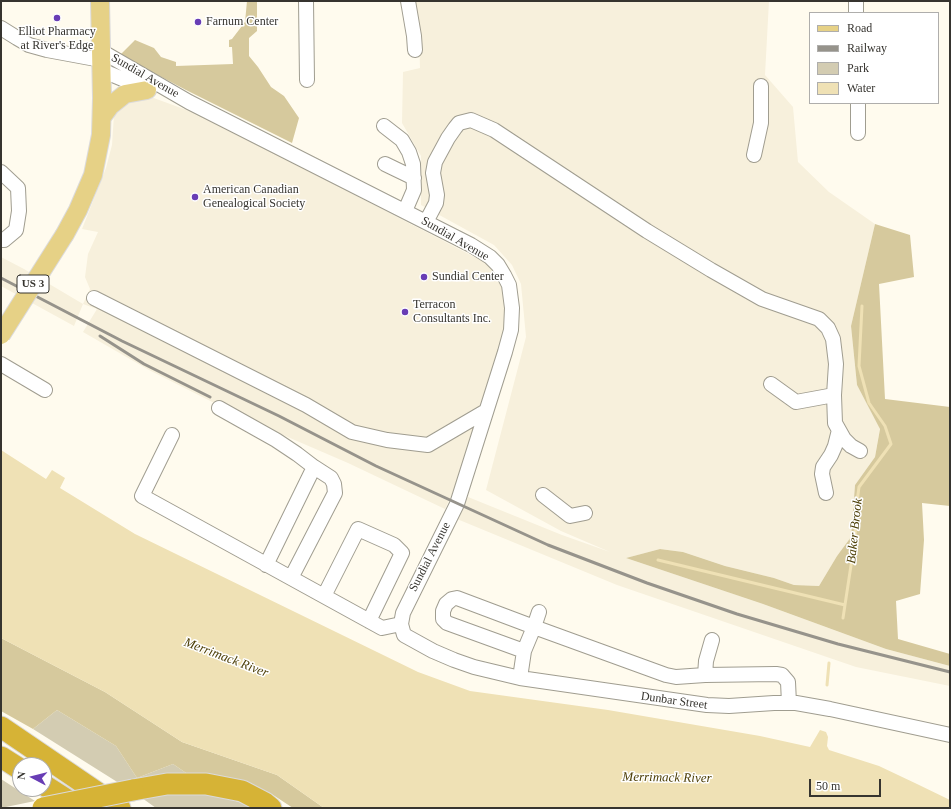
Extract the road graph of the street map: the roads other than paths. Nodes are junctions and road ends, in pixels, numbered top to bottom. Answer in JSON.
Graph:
{"nodes":[{"id":1,"x":100,"y":1,"type":"edge"},
{"id":2,"x":306,"y":1,"type":"edge"},
{"id":3,"x":408,"y":1,"type":"edge"},
{"id":4,"x":856,"y":1,"type":"edge"},
{"id":5,"x":856,"y":12,"type":"edge"},
{"id":6,"x":1,"y":28,"type":"edge"},
{"id":7,"x":415,"y":50,"type":"dead end"},
{"id":8,"x":101,"y":60,"type":"junction"},
{"id":9,"x":307,"y":80,"type":"dead end"},
{"id":10,"x":761,"y":86,"type":"dead end"},
{"id":11,"x":147,"y":90,"type":"junction"},
{"id":12,"x":189,"y":102,"type":"junction"},
{"id":13,"x":858,"y":104,"type":"edge"},
{"id":14,"x":102,"y":117,"type":"junction"},
{"id":15,"x":384,"y":126,"type":"dead end"},
{"id":16,"x":858,"y":132,"type":"dead end"},
{"id":17,"x":754,"y":155,"type":"dead end"},
{"id":18,"x":385,"y":164,"type":"dead end"},
{"id":19,"x":1,"y":172,"type":"edge"},
{"id":20,"x":414,"y":178,"type":"junction"},
{"id":21,"x":405,"y":211,"type":"junction"},
{"id":22,"x":426,"y":222,"type":"junction"},
{"id":23,"x":1,"y":240,"type":"edge"},
{"id":24,"x":94,"y":298,"type":"dead end"},
{"id":25,"x":1,"y":334,"type":"edge"},
{"id":26,"x":1,"y":364,"type":"edge"},
{"id":27,"x":771,"y":384,"type":"dead end"},
{"id":28,"x":45,"y":390,"type":"dead end"},
{"id":29,"x":834,"y":395,"type":"junction"},
{"id":30,"x":219,"y":408,"type":"dead end"},
{"id":31,"x":486,"y":411,"type":"junction"},
{"id":32,"x":839,"y":430,"type":"junction"},
{"id":33,"x":172,"y":435,"type":"dead end"},
{"id":34,"x":860,"y":451,"type":"dead end"},
{"id":35,"x":314,"y":467,"type":"junction"},
{"id":36,"x":826,"y":493,"type":"dead end"},
{"id":37,"x":543,"y":496,"type":"dead end"},
{"id":38,"x":585,"y":513,"type":"dead end"},
{"id":39,"x":266,"y":564,"type":"junction"},
{"id":40,"x":292,"y":578,"type":"junction"},
{"id":41,"x":324,"y":596,"type":"junction"},
{"id":42,"x":539,"y":612,"type":"dead end"},
{"id":43,"x":369,"y":621,"type":"junction"},
{"id":44,"x":534,"y":627,"type":"junction"},
{"id":45,"x":402,"y":629,"type":"junction"},
{"id":46,"x":712,"y":640,"type":"dead end"},
{"id":47,"x":524,"y":651,"type":"junction"},
{"id":48,"x":705,"y":675,"type":"junction"},
{"id":49,"x":520,"y":678,"type":"junction"},
{"id":50,"x":789,"y":703,"type":"junction"},
{"id":51,"x":1,"y":727,"type":"edge"},
{"id":52,"x":950,"y":735,"type":"edge"},
{"id":53,"x":1,"y":757,"type":"edge"},
{"id":54,"x":12,"y":764,"type":"edge"},
{"id":55,"x":52,"y":789,"type":"edge"},
{"id":56,"x":75,"y":805,"type":"edge"},
{"id":57,"x":43,"y":808,"type":"edge"},
{"id":58,"x":120,"y":808,"type":"edge"},
{"id":59,"x":271,"y":808,"type":"edge"}],
"edges":[{"from":1,"to":8,"type":"main road","number":"US 3"},
{"from":2,"to":9,"type":"street"},
{"from":3,"to":7,"type":"street"},
{"from":4,"to":5,"type":"street"},
{"from":6,"to":8,"type":"street"},
{"from":8,"to":11,"type":"street","name":"Sundial Avenue"},
{"from":8,"to":12,"type":"street","name":"Sundial Avenue"},
{"from":8,"to":14,"type":"main road","number":"US 3"},
{"from":10,"to":17,"type":"street"},
{"from":11,"to":12,"type":"street","name":"Sundial Avenue"},
{"from":11,"to":14,"type":"main road"},
{"from":12,"to":21,"type":"street","name":"Sundial Avenue"},
{"from":13,"to":16,"type":"street"},
{"from":14,"to":25,"type":"main road","number":"US 3","bridge":true},
{"from":15,"to":20,"type":"street"},
{"from":18,"to":20,"type":"street"},
{"from":19,"to":23,"type":"street"},
{"from":20,"to":21,"type":"street"},
{"from":21,"to":22,"type":"street","name":"Sundial Avenue"},
{"from":22,"to":29,"type":"street"},
{"from":22,"to":31,"type":"street","name":"Sundial Avenue"},
{"from":24,"to":31,"type":"street"},
{"from":26,"to":28,"type":"street"},
{"from":27,"to":29,"type":"street"},
{"from":29,"to":32,"type":"street"},
{"from":30,"to":35,"type":"street"},
{"from":31,"to":45,"type":"street","name":"Sundial Avenue"},
{"from":32,"to":34,"type":"street"},
{"from":32,"to":36,"type":"street"},
{"from":33,"to":39,"type":"street"},
{"from":35,"to":39,"type":"street"},
{"from":35,"to":40,"type":"street"},
{"from":37,"to":38,"type":"street"},
{"from":39,"to":40,"type":"street"},
{"from":40,"to":41,"type":"street"},
{"from":41,"to":43,"type":"street"},
{"from":41,"to":43,"type":"street"},
{"from":42,"to":44,"type":"street"},
{"from":43,"to":45,"type":"street"},
{"from":44,"to":47,"type":"street"},
{"from":44,"to":47,"type":"street"},
{"from":44,"to":48,"type":"street"},
{"from":45,"to":49,"type":"street","name":"Dunbar Street"},
{"from":46,"to":48,"type":"street"},
{"from":47,"to":49,"type":"street"},
{"from":48,"to":50,"type":"street"},
{"from":49,"to":50,"type":"street","name":"Dunbar Street"},
{"from":50,"to":52,"type":"street","name":"Dunbar Street"},
{"from":51,"to":58,"type":"highway"},
{"from":53,"to":54,"type":"highway"},
{"from":55,"to":56,"type":"highway"},
{"from":57,"to":59,"type":"highway","bridge":true}]}
